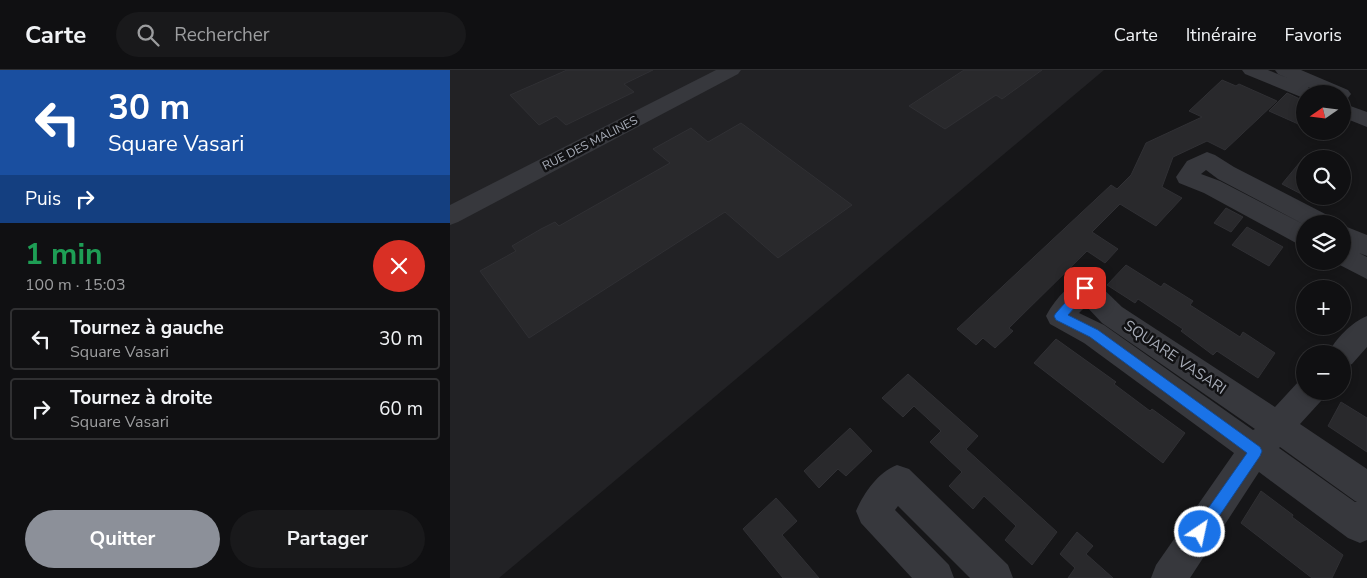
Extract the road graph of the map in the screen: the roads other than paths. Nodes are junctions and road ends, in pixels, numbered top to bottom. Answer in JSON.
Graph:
{"nodes":[{"id":1,"x":731,"y":70,"type":"edge"},
{"id":2,"x":1252,"y":70,"type":"edge"},
{"id":3,"x":1285,"y":70,"type":"edge"},
{"id":4,"x":1321,"y":85,"type":"edge"},
{"id":5,"x":1296,"y":89,"type":"edge"},
{"id":6,"x":1351,"y":98,"type":"edge"},
{"id":7,"x":1367,"y":104,"type":"edge"},
{"id":8,"x":1351,"y":113,"type":"edge"},
{"id":9,"x":1367,"y":120,"type":"edge"},
{"id":10,"x":1307,"y":215,"type":"edge"},
{"id":11,"x":450,"y":216,"type":"edge"},
{"id":12,"x":1296,"y":231,"type":"edge"},
{"id":13,"x":1351,"y":238,"type":"edge"},
{"id":14,"x":1367,"y":246,"type":"edge"},
{"id":15,"x":1351,"y":260,"type":"edge"},
{"id":16,"x":1367,"y":268,"type":"edge"},
{"id":17,"x":1367,"y":328,"type":"edge"},
{"id":18,"x":1351,"y":345,"type":"edge"},
{"id":19,"x":1302,"y":400,"type":"edge"},
{"id":20,"x":1278,"y":426,"type":"junction"},
{"id":21,"x":1256,"y":451,"type":"junction"},
{"id":22,"x":1367,"y":490,"type":"edge"},
{"id":23,"x":1367,"y":514,"type":"edge"},
{"id":24,"x":936,"y":578,"type":"edge"},
{"id":25,"x":995,"y":578,"type":"edge"},
{"id":26,"x":1169,"y":578,"type":"edge"}],
"edges":[{"from":1,"to":11,"type":"street","name":"RUE DES MALINES"},
{"from":2,"to":5,"type":"street"},
{"from":3,"to":4,"type":"street"},
{"from":6,"to":7,"type":"street"},
{"from":8,"to":9,"type":"street"},
{"from":10,"to":12,"type":"street"},
{"from":13,"to":14,"type":"street"},
{"from":15,"to":16,"type":"street"},
{"from":17,"to":18,"type":"street"},
{"from":19,"to":20,"type":"street"},
{"from":20,"to":21,"type":"street"},
{"from":20,"to":21,"type":"street","name":"SQUARE VASARI"},
{"from":20,"to":22,"type":"street","name":"SQUARE VASARI"},
{"from":21,"to":23,"type":"street","name":"SQUARE VASARI"},
{"from":21,"to":26,"type":"street"},
{"from":24,"to":25,"type":"street"}]}
